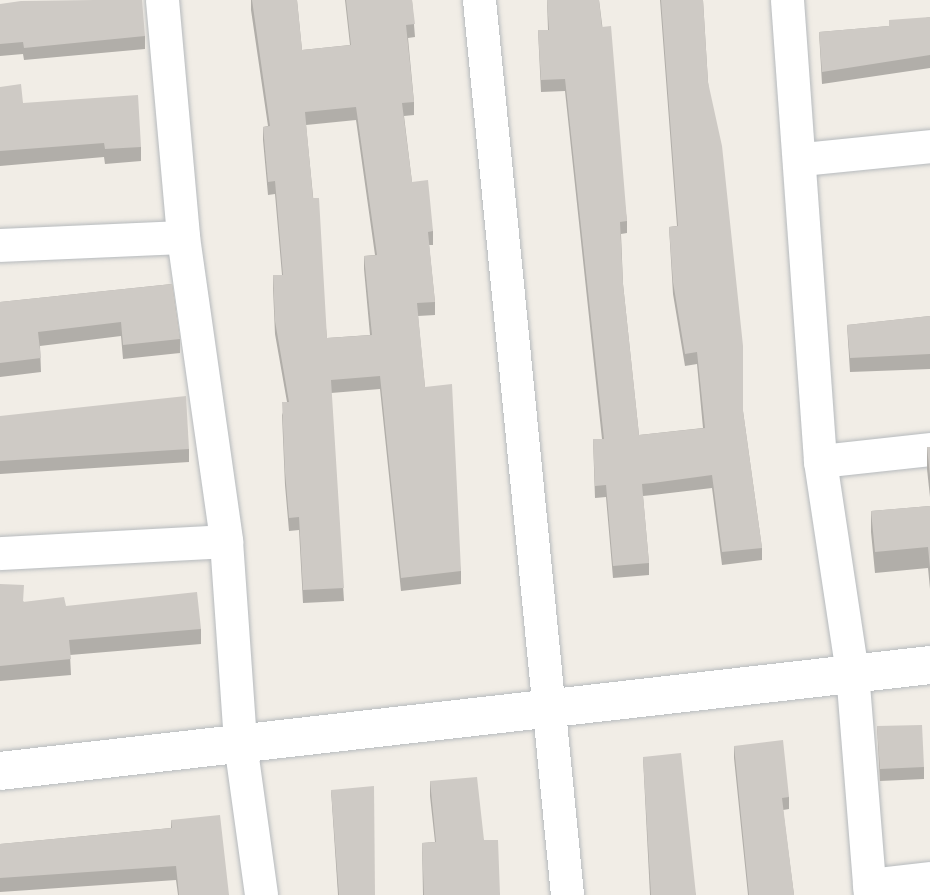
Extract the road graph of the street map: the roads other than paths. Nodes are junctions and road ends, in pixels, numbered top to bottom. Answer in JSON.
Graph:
{"nodes":[{"id":1,"x":162,"y":0,"type":"edge"},
{"id":2,"x":478,"y":0,"type":"edge"},
{"id":3,"x":787,"y":0,"type":"edge"},
{"id":4,"x":930,"y":146,"type":"edge"},
{"id":5,"x":803,"y":159,"type":"junction"},
{"id":6,"x":183,"y":237,"type":"junction"},
{"id":7,"x":0,"y":244,"type":"edge"},
{"id":8,"x":930,"y":449,"type":"edge"},
{"id":9,"x":820,"y":461,"type":"junction"},
{"id":10,"x":226,"y":541,"type":"junction"},
{"id":11,"x":0,"y":553,"type":"edge"},
{"id":12,"x":930,"y":665,"type":"edge"},
{"id":13,"x":852,"y":672,"type":"junction"},
{"id":14,"x":546,"y":710,"type":"junction"},
{"id":15,"x":240,"y":743,"type":"junction"},
{"id":16,"x":0,"y":771,"type":"edge"},
{"id":17,"x":930,"y":878,"type":"edge"},
{"id":18,"x":869,"y":890,"type":"edge"},
{"id":19,"x":261,"y":895,"type":"edge"},
{"id":20,"x":567,"y":895,"type":"edge"}],
"edges":[{"from":1,"to":6,"type":"street"},
{"from":2,"to":14,"type":"street"},
{"from":3,"to":5,"type":"street"},
{"from":4,"to":5,"type":"street"},
{"from":5,"to":9,"type":"street"},
{"from":6,"to":7,"type":"street"},
{"from":6,"to":10,"type":"street"},
{"from":8,"to":9,"type":"street"},
{"from":9,"to":13,"type":"street"},
{"from":10,"to":11,"type":"street"},
{"from":10,"to":15,"type":"street"},
{"from":12,"to":13,"type":"street"},
{"from":13,"to":14,"type":"street"},
{"from":13,"to":18,"type":"street"},
{"from":14,"to":15,"type":"street"},
{"from":14,"to":20,"type":"street"},
{"from":15,"to":16,"type":"street"},
{"from":15,"to":19,"type":"street"},
{"from":17,"to":18,"type":"street"}]}
